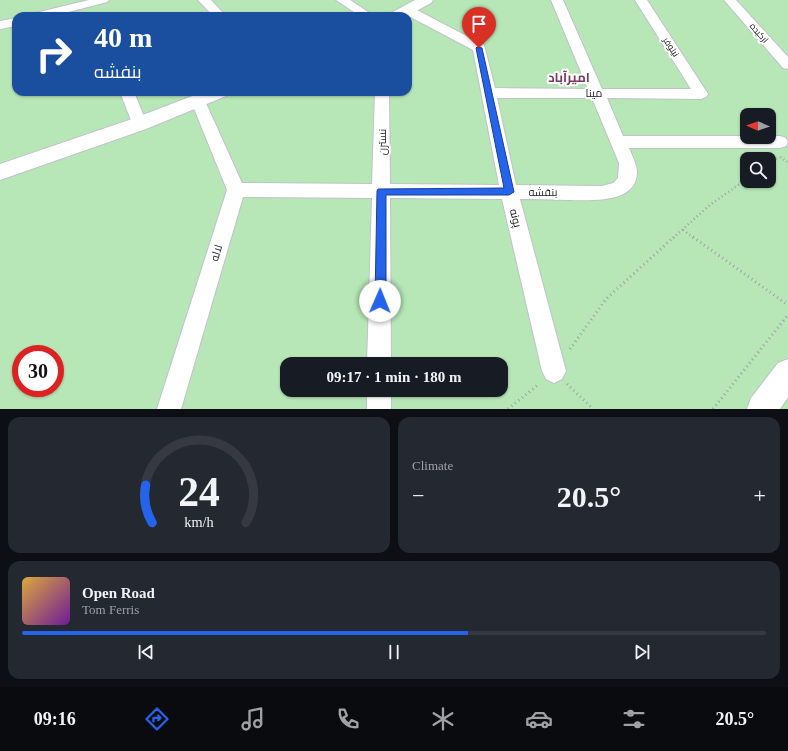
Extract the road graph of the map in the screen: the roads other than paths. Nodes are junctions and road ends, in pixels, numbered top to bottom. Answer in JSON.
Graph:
{"nodes":[{"id":1,"x":204,"y":0,"type":"edge"},
{"id":2,"x":342,"y":0,"type":"edge"},
{"id":3,"x":426,"y":0,"type":"edge"},
{"id":4,"x":557,"y":0,"type":"edge"},
{"id":5,"x":640,"y":0,"type":"edge"},
{"id":6,"x":730,"y":0,"type":"edge"},
{"id":7,"x":98,"y":1,"type":"edge"},
{"id":8,"x":54,"y":12,"type":"edge"},
{"id":9,"x":100,"y":12,"type":"edge"},
{"id":10,"x":216,"y":12,"type":"edge"},
{"id":11,"x":362,"y":12,"type":"edge"},
{"id":12,"x":403,"y":12,"type":"edge"},
{"id":13,"x":412,"y":18,"type":"edge"},
{"id":14,"x":12,"y":23,"type":"edge"},
{"id":15,"x":0,"y":26,"type":"edge"},
{"id":16,"x":788,"y":65,"type":"edge"},
{"id":17,"x":488,"y":92,"type":"junction"},
{"id":18,"x":598,"y":94,"type":"junction"},
{"id":19,"x":701,"y":94,"type":"joint"},
{"id":20,"x":128,"y":96,"type":"edge"},
{"id":21,"x":210,"y":96,"type":"edge"},
{"id":22,"x":382,"y":96,"type":"edge"},
{"id":23,"x":198,"y":101,"type":"junction"},
{"id":24,"x":139,"y":124,"type":"junction"},
{"id":25,"x":618,"y":142,"type":"junction"},
{"id":26,"x":779,"y":149,"type":"road end"},
{"id":27,"x":0,"y":172,"type":"edge"},
{"id":28,"x":236,"y":190,"type":"junction"},
{"id":29,"x":382,"y":191,"type":"junction"},
{"id":30,"x":509,"y":192,"type":"junction"},
{"id":31,"x":379,"y":357,"type":"edge"},
{"id":32,"x":554,"y":372,"type":"road end"},
{"id":33,"x":788,"y":373,"type":"edge"},
{"id":34,"x":379,"y":397,"type":"edge"},
{"id":35,"x":169,"y":409,"type":"edge"},
{"id":36,"x":379,"y":409,"type":"edge"},
{"id":37,"x":762,"y":409,"type":"edge"}],
"edges":[{"from":1,"to":10,"type":"street"},
{"from":2,"to":11,"type":"street"},
{"from":3,"to":12,"type":"street"},
{"from":4,"to":18,"type":"street","name":"بنفشه"},
{"from":5,"to":19,"type":"street","name":"نیلوفر"},
{"from":6,"to":16,"type":"street","name":"ارکیده"},
{"from":7,"to":8,"type":"street"},
{"from":7,"to":9,"type":"street"},
{"from":13,"to":17,"type":"street","name":"پونه"},
{"from":14,"to":15,"type":"street"},
{"from":17,"to":18,"type":"street","name":"مینا"},
{"from":17,"to":30,"type":"street","name":"پونه"},
{"from":18,"to":19,"type":"street","name":"مینا"},
{"from":18,"to":25,"type":"street","name":"بنفشه"},
{"from":20,"to":24,"type":"street"},
{"from":21,"to":23,"type":"street"},
{"from":22,"to":29,"type":"street","name":"نسترن"},
{"from":23,"to":24,"type":"street"},
{"from":23,"to":28,"type":"street"},
{"from":24,"to":27,"type":"street"},
{"from":25,"to":26,"type":"street"},
{"from":25,"to":30,"type":"street","name":"بنفشه"},
{"from":28,"to":29,"type":"street","name":"بنفشه"},
{"from":28,"to":35,"type":"street","name":"لاله"},
{"from":29,"to":30,"type":"street","name":"بنفشه"},
{"from":29,"to":31,"type":"street","name":"نسترن"},
{"from":30,"to":32,"type":"street","name":"پونه"},
{"from":33,"to":37,"type":"street"},
{"from":34,"to":36,"type":"street"}]}
